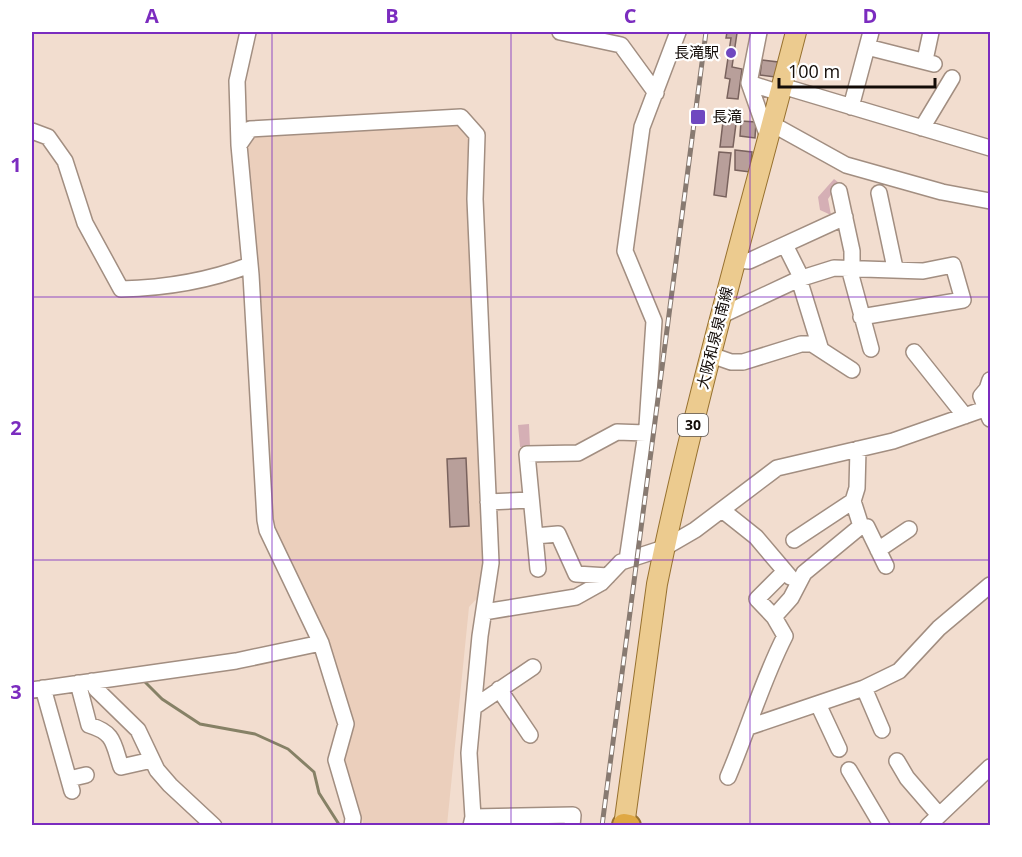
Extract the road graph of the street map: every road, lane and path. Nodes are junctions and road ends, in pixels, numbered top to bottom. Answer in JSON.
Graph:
{"nodes":[{"id":1,"x":248,"y":32,"type":"edge"},
{"id":2,"x":560,"y":32,"type":"edge"},
{"id":3,"x":678,"y":32,"type":"edge"},
{"id":4,"x":759,"y":32,"type":"edge"},
{"id":5,"x":796,"y":32,"type":"edge"},
{"id":6,"x":931,"y":32,"type":"edge"},
{"id":7,"x":869,"y":39,"type":"edge"},
{"id":8,"x":952,"y":78,"type":"dead end"},
{"id":9,"x":749,"y":83,"type":"junction"},
{"id":10,"x":781,"y":89,"type":"junction"},
{"id":11,"x":656,"y":93,"type":"junction"},
{"id":12,"x":851,"y":107,"type":"junction"},
{"id":13,"x":922,"y":128,"type":"junction"},
{"id":14,"x":770,"y":130,"type":"junction"},
{"id":15,"x":32,"y":131,"type":"edge"},
{"id":16,"x":239,"y":146,"type":"junction"},
{"id":17,"x":990,"y":148,"type":"edge"},
{"id":18,"x":839,"y":191,"type":"dead end"},
{"id":19,"x":879,"y":193,"type":"dead end"},
{"id":20,"x":990,"y":201,"type":"edge"},
{"id":21,"x":845,"y":217,"type":"junction"},
{"id":22,"x":785,"y":244,"type":"junction"},
{"id":23,"x":735,"y":260,"type":"junction"},
{"id":24,"x":250,"y":265,"type":"junction"},
{"id":25,"x":850,"y":268,"type":"junction"},
{"id":26,"x":895,"y":268,"type":"junction"},
{"id":27,"x":800,"y":279,"type":"junction"},
{"id":28,"x":720,"y":316,"type":"junction"},
{"id":29,"x":861,"y":317,"type":"junction"},
{"id":30,"x":820,"y":347,"type":"junction"},
{"id":31,"x":871,"y":349,"type":"dead end"},
{"id":32,"x":914,"y":352,"type":"dead end"},
{"id":33,"x":711,"y":355,"type":"junction"},
{"id":34,"x":852,"y":370,"type":"dead end"},
{"id":35,"x":990,"y":380,"type":"edge"},
{"id":36,"x":989,"y":411,"type":"edge"},
{"id":37,"x":965,"y":416,"type":"junction"},
{"id":38,"x":646,"y":433,"type":"junction"},
{"id":39,"x":858,"y":449,"type":"junction"},
{"id":40,"x":531,"y":500,"type":"junction"},
{"id":41,"x":853,"y":501,"type":"junction"},
{"id":42,"x":488,"y":502,"type":"junction"},
{"id":43,"x":722,"y":510,"type":"junction"},
{"id":44,"x":861,"y":526,"type":"junction"},
{"id":45,"x":909,"y":529,"type":"dead end"},
{"id":46,"x":535,"y":536,"type":"junction"},
{"id":47,"x":794,"y":540,"type":"dead end"},
{"id":48,"x":664,"y":548,"type":"junction"},
{"id":49,"x":878,"y":550,"type":"junction"},
{"id":50,"x":627,"y":560,"type":"junction"},
{"id":51,"x":886,"y":566,"type":"dead end"},
{"id":52,"x":538,"y":569,"type":"dead end"},
{"id":53,"x":785,"y":571,"type":"junction"},
{"id":54,"x":608,"y":576,"type":"junction"},
{"id":55,"x":990,"y":585,"type":"edge"},
{"id":56,"x":798,"y":586,"type":"junction"},
{"id":57,"x":484,"y":612,"type":"junction"},
{"id":58,"x":774,"y":617,"type":"junction"},
{"id":59,"x":321,"y":643,"type":"junction"},
{"id":60,"x":533,"y":667,"type":"dead end"},
{"id":61,"x":85,"y":682,"type":"junction"},
{"id":62,"x":864,"y":688,"type":"junction"},
{"id":63,"x":37,"y":689,"type":"edge"},
{"id":64,"x":500,"y":690,"type":"junction"},
{"id":65,"x":818,"y":704,"type":"junction"},
{"id":66,"x":474,"y":707,"type":"junction"},
{"id":67,"x":749,"y":727,"type":"junction"},
{"id":68,"x":882,"y":730,"type":"dead end"},
{"id":69,"x":530,"y":735,"type":"dead end"},
{"id":70,"x":839,"y":749,"type":"dead end"},
{"id":71,"x":152,"y":760,"type":"junction"},
{"id":72,"x":897,"y":761,"type":"dead end"},
{"id":73,"x":990,"y":767,"type":"edge"},
{"id":74,"x":849,"y":770,"type":"dead end"},
{"id":75,"x":86,"y":775,"type":"dead end"},
{"id":76,"x":728,"y":777,"type":"dead end"},
{"id":77,"x":934,"y":820,"type":"edge"},
{"id":78,"x":472,"y":821,"type":"edge"},
{"id":79,"x":214,"y":825,"type":"edge"},
{"id":80,"x":352,"y":825,"type":"edge"},
{"id":81,"x":572,"y":825,"type":"edge"},
{"id":82,"x":624,"y":825,"type":"edge"},
{"id":83,"x":629,"y":825,"type":"edge"},
{"id":84,"x":882,"y":825,"type":"edge"}],
"edges":[{"from":1,"to":16,"type":"street"},
{"from":2,"to":11,"type":"street"},
{"from":3,"to":11,"type":"street"},
{"from":4,"to":9,"type":"street"},
{"from":5,"to":10,"type":"main road","name":"大阪和泉泉南線","number":"30"},
{"from":6,"to":7,"type":"street"},
{"from":7,"to":12,"type":"street"},
{"from":8,"to":13,"type":"street"},
{"from":9,"to":10,"type":"street"},
{"from":9,"to":14,"type":"street"},
{"from":10,"to":12,"type":"street"},
{"from":10,"to":14,"type":"main road","name":"大阪和泉泉南線","number":"30"},
{"from":11,"to":38,"type":"street"},
{"from":12,"to":13,"type":"street"},
{"from":13,"to":17,"type":"street"},
{"from":14,"to":20,"type":"street"},
{"from":14,"to":23,"type":"main road","name":"大阪和泉泉南線","number":"30"},
{"from":15,"to":24,"type":"street"},
{"from":16,"to":24,"type":"street"},
{"from":16,"to":42,"type":"street"},
{"from":18,"to":21,"type":"street"},
{"from":19,"to":26,"type":"street"},
{"from":21,"to":22,"type":"street"},
{"from":21,"to":25,"type":"street"},
{"from":22,"to":23,"type":"street"},
{"from":22,"to":27,"type":"street"},
{"from":23,"to":28,"type":"main road","name":"大阪和泉泉南線","number":"30"},
{"from":24,"to":59,"type":"street"},
{"from":25,"to":26,"type":"street"},
{"from":25,"to":27,"type":"street"},
{"from":25,"to":29,"type":"street"},
{"from":26,"to":29,"type":"street"},
{"from":27,"to":28,"type":"street"},
{"from":27,"to":30,"type":"street"},
{"from":28,"to":33,"type":"main road","name":"大阪和泉泉南線","number":"30"},
{"from":29,"to":31,"type":"street"},
{"from":30,"to":33,"type":"street"},
{"from":30,"to":34,"type":"street"},
{"from":32,"to":37,"type":"street"},
{"from":33,"to":48,"type":"main road","name":"大阪和泉泉南線","number":"30"},
{"from":35,"to":36,"type":"street"},
{"from":36,"to":37,"type":"street"},
{"from":37,"to":39,"type":"street"},
{"from":38,"to":40,"type":"street"},
{"from":38,"to":50,"type":"street"},
{"from":39,"to":41,"type":"street"},
{"from":39,"to":43,"type":"street"},
{"from":40,"to":42,"type":"street"},
{"from":40,"to":46,"type":"street"},
{"from":41,"to":44,"type":"street"},
{"from":41,"to":47,"type":"street"},
{"from":42,"to":57,"type":"street"},
{"from":43,"to":48,"type":"street"},
{"from":43,"to":53,"type":"street"},
{"from":44,"to":49,"type":"street"},
{"from":44,"to":56,"type":"street"},
{"from":45,"to":49,"type":"street"},
{"from":46,"to":52,"type":"street"},
{"from":46,"to":54,"type":"street"},
{"from":48,"to":50,"type":"street"},
{"from":48,"to":82,"type":"main road","name":"大阪和泉泉南線","number":"30"},
{"from":49,"to":51,"type":"street"},
{"from":50,"to":54,"type":"street"},
{"from":53,"to":56,"type":"street"},
{"from":53,"to":58,"type":"street"},
{"from":54,"to":57,"type":"street"},
{"from":55,"to":62,"type":"street"},
{"from":56,"to":58,"type":"street"},
{"from":57,"to":66,"type":"street"},
{"from":58,"to":67,"type":"street"},
{"from":59,"to":61,"type":"street"},
{"from":59,"to":80,"type":"street"},
{"from":60,"to":64,"type":"street"},
{"from":61,"to":63,"type":"street"},
{"from":61,"to":71,"type":"street"},
{"from":61,"to":71,"type":"street"},
{"from":62,"to":65,"type":"street"},
{"from":62,"to":68,"type":"street"},
{"from":63,"to":75,"type":"street"},
{"from":64,"to":66,"type":"street"},
{"from":64,"to":69,"type":"street"},
{"from":65,"to":67,"type":"street"},
{"from":65,"to":70,"type":"street"},
{"from":66,"to":78,"type":"street"},
{"from":67,"to":76,"type":"street"},
{"from":71,"to":79,"type":"street"},
{"from":72,"to":77,"type":"street"},
{"from":73,"to":77,"type":"street"},
{"from":74,"to":84,"type":"street"},
{"from":78,"to":81,"type":"street"},
{"from":82,"to":83,"type":"highway"}]}
